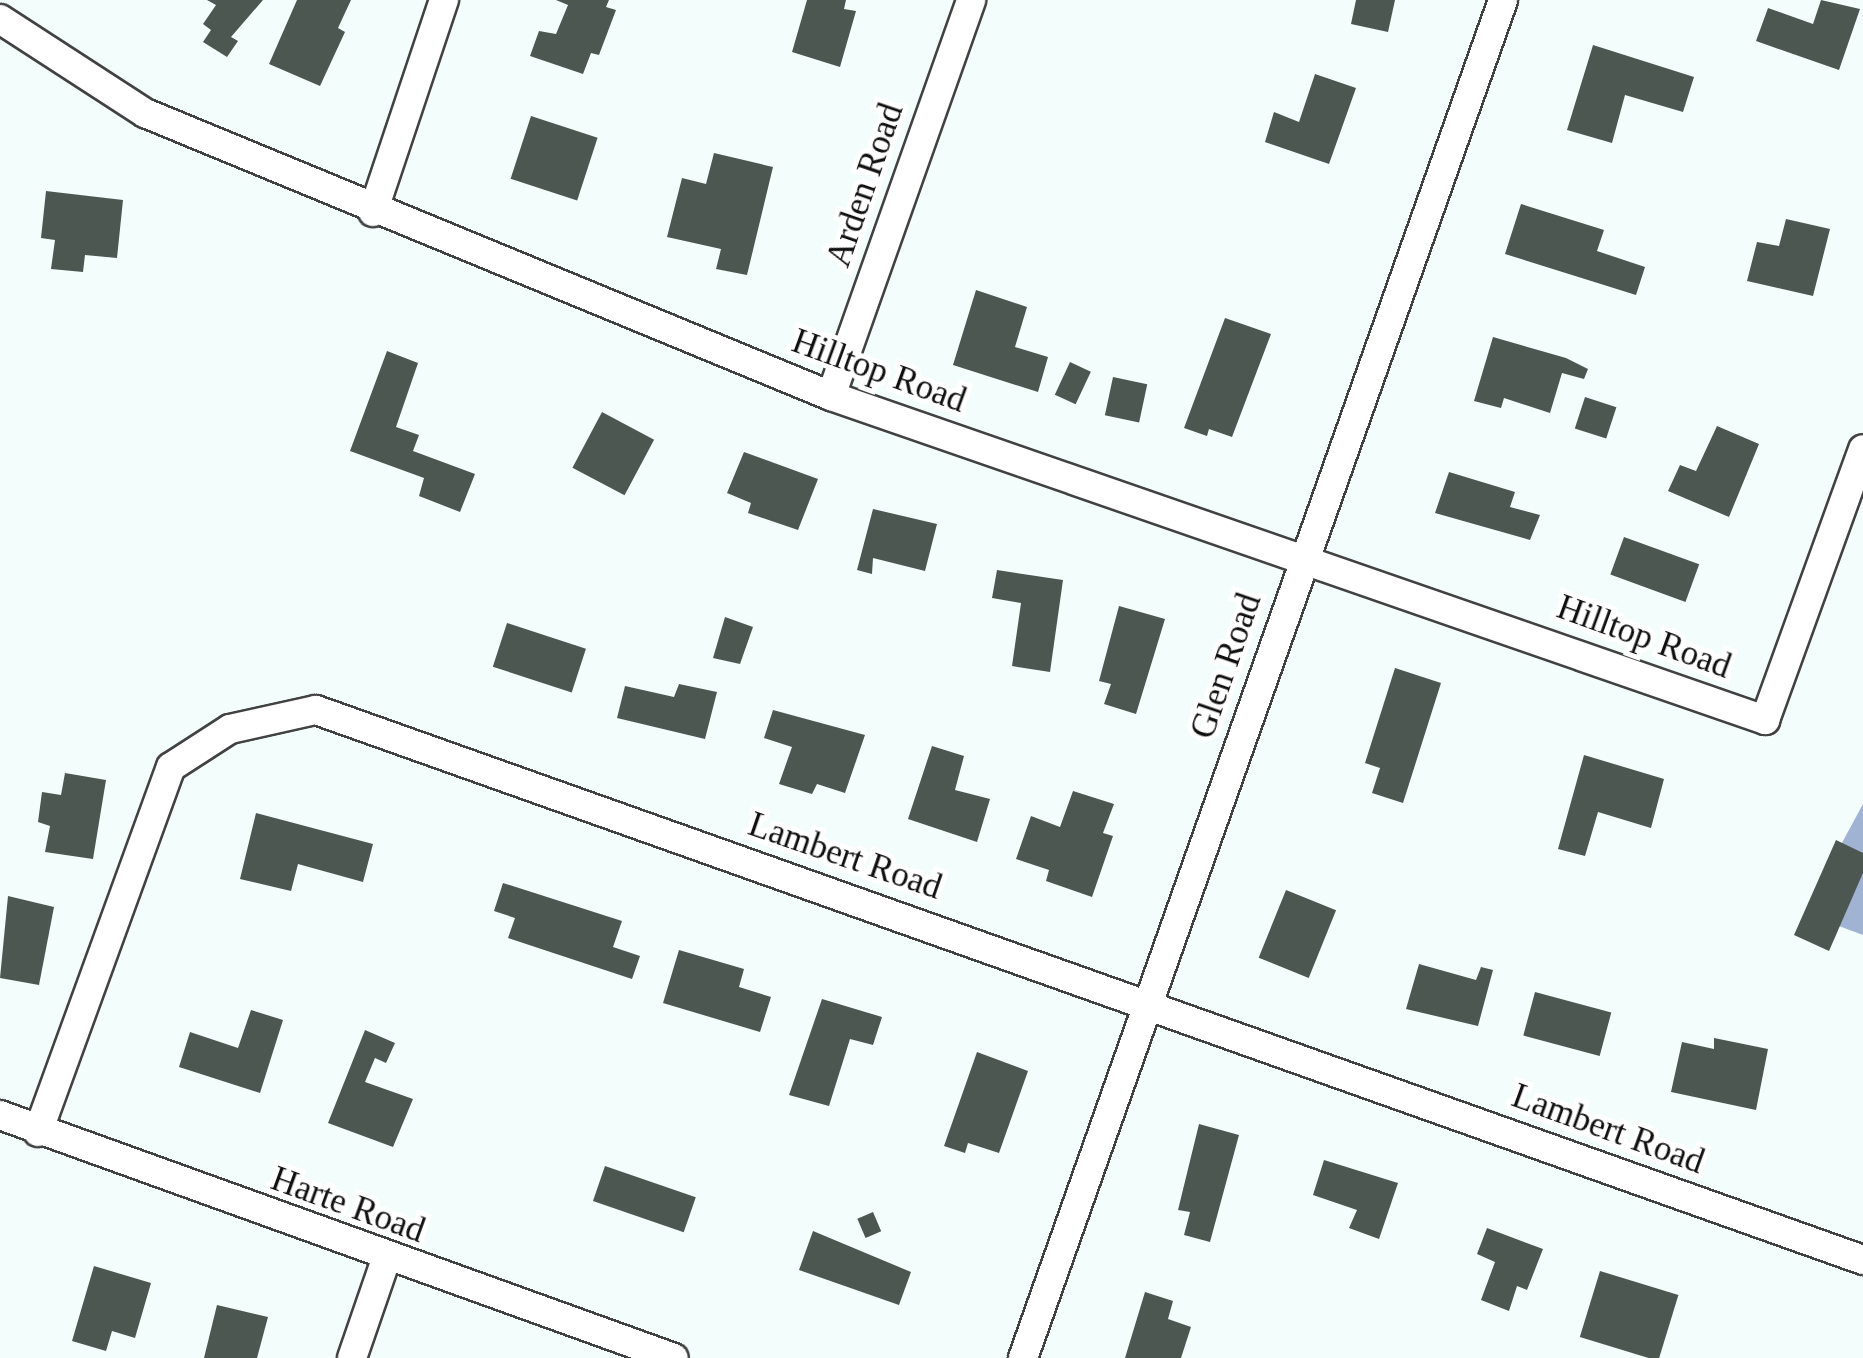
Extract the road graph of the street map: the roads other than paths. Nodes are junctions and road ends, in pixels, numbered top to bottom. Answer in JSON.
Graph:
{"nodes":[{"id":1,"x":444,"y":0,"type":"edge"},
{"id":2,"x":970,"y":0,"type":"edge"},
{"id":3,"x":1503,"y":0,"type":"edge"},
{"id":4,"x":0,"y":20,"type":"edge"},
{"id":5,"x":373,"y":212,"type":"junction"},
{"id":6,"x":830,"y":396,"type":"junction"},
{"id":7,"x":1863,"y":450,"type":"edge"},
{"id":8,"x":1303,"y":556,"type":"junction"},
{"id":9,"x":1149,"y":1004,"type":"junction"},
{"id":10,"x":0,"y":1114,"type":"edge"},
{"id":11,"x":38,"y":1132,"type":"junction"},
{"id":12,"x":386,"y":1259,"type":"junction"},
{"id":13,"x":1863,"y":1260,"type":"edge"},
{"id":14,"x":352,"y":1358,"type":"edge"},
{"id":15,"x":674,"y":1358,"type":"edge"},
{"id":16,"x":1024,"y":1358,"type":"edge"}],
"edges":[{"from":1,"to":5,"type":"street"},
{"from":2,"to":6,"type":"street","name":"Arden Road"},
{"from":3,"to":8,"type":"street","name":"Glen Road"},
{"from":4,"to":5,"type":"street","name":"Hilltop Road"},
{"from":5,"to":6,"type":"street","name":"Hilltop Road"},
{"from":6,"to":8,"type":"street","name":"Hilltop Road"},
{"from":7,"to":8,"type":"street","name":"Hilltop Road"},
{"from":8,"to":9,"type":"street","name":"Glen Road"},
{"from":9,"to":11,"type":"street","name":"Lambert Road"},
{"from":9,"to":13,"type":"street","name":"Lambert Road"},
{"from":9,"to":16,"type":"street","name":"Glen Road"},
{"from":10,"to":11,"type":"street","name":"Harte Road"},
{"from":11,"to":12,"type":"street","name":"Harte Road"},
{"from":12,"to":14,"type":"street"},
{"from":12,"to":15,"type":"street","name":"Harte Road"}]}
